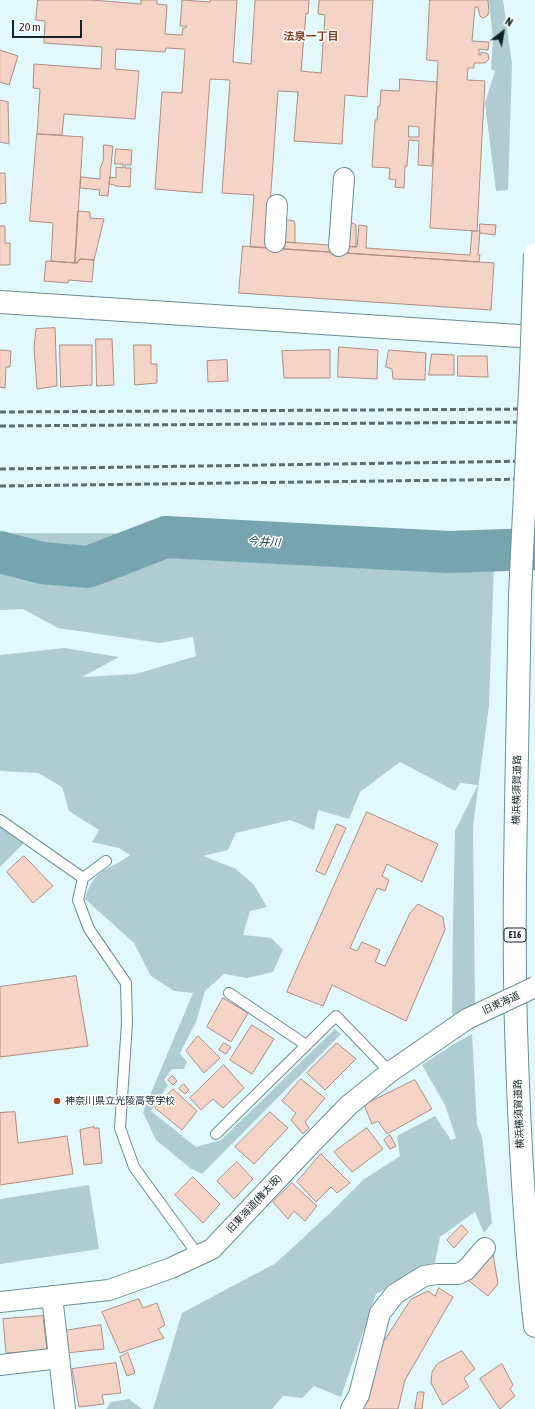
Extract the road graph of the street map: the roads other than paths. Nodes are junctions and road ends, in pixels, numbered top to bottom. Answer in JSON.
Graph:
{"nodes":[{"id":1,"x":344,"y":178,"type":"dead end"},
{"id":2,"x":277,"y":205,"type":"dead end"},
{"id":3,"x":274,"y":242,"type":"dead end"},
{"id":4,"x":339,"y":246,"type":"dead end"},
{"id":5,"x":535,"y":254,"type":"edge"},
{"id":6,"x":0,"y":302,"type":"edge"},
{"id":7,"x":535,"y":337,"type":"edge"},
{"id":8,"x":0,"y":820,"type":"edge"},
{"id":9,"x":106,"y":861,"type":"dead end"},
{"id":10,"x":83,"y":878,"type":"junction"},
{"id":11,"x":535,"y":987,"type":"edge"},
{"id":12,"x":229,"y":993,"type":"dead end"},
{"id":13,"x":467,"y":1019,"type":"joint"},
{"id":14,"x":306,"y":1046,"type":"junction"},
{"id":15,"x":390,"y":1072,"type":"junction"},
{"id":16,"x":216,"y":1134,"type":"dead end"},
{"id":17,"x":485,"y":1248,"type":"dead end"},
{"id":18,"x":198,"y":1255,"type":"junction"},
{"id":19,"x":52,"y":1296,"type":"junction"},
{"id":20,"x":0,"y":1302,"type":"edge"},
{"id":21,"x":535,"y":1326,"type":"edge"},
{"id":22,"x":59,"y":1358,"type":"junction"},
{"id":23,"x":0,"y":1365,"type":"edge"},
{"id":24,"x":65,"y":1409,"type":"edge"},
{"id":25,"x":351,"y":1409,"type":"edge"}],
"edges":[{"from":1,"to":4,"type":"street"},
{"from":2,"to":3,"type":"street"},
{"from":5,"to":21,"type":"main road","name":"横浜横須賀道路","number":"E16","bridge":true},
{"from":6,"to":7,"type":"main road"},
{"from":8,"to":10,"type":"lane"},
{"from":9,"to":10,"type":"lane"},
{"from":10,"to":18,"type":"lane"},
{"from":11,"to":13,"type":"street","name":"旧東海道","bridge":true},
{"from":12,"to":14,"type":"lane"},
{"from":13,"to":15,"type":"street","name":"旧東海道(権太坂)"},
{"from":14,"to":15,"type":"lane"},
{"from":14,"to":16,"type":"lane"},
{"from":15,"to":18,"type":"street","name":"旧東海道(権太坂)"},
{"from":17,"to":25,"type":"street"},
{"from":18,"to":19,"type":"street","name":"旧東海道(権太坂)"},
{"from":19,"to":20,"type":"street","name":"旧東海道(権太坂)"},
{"from":19,"to":22,"type":"street"},
{"from":22,"to":23,"type":"street"},
{"from":22,"to":24,"type":"street"}]}
